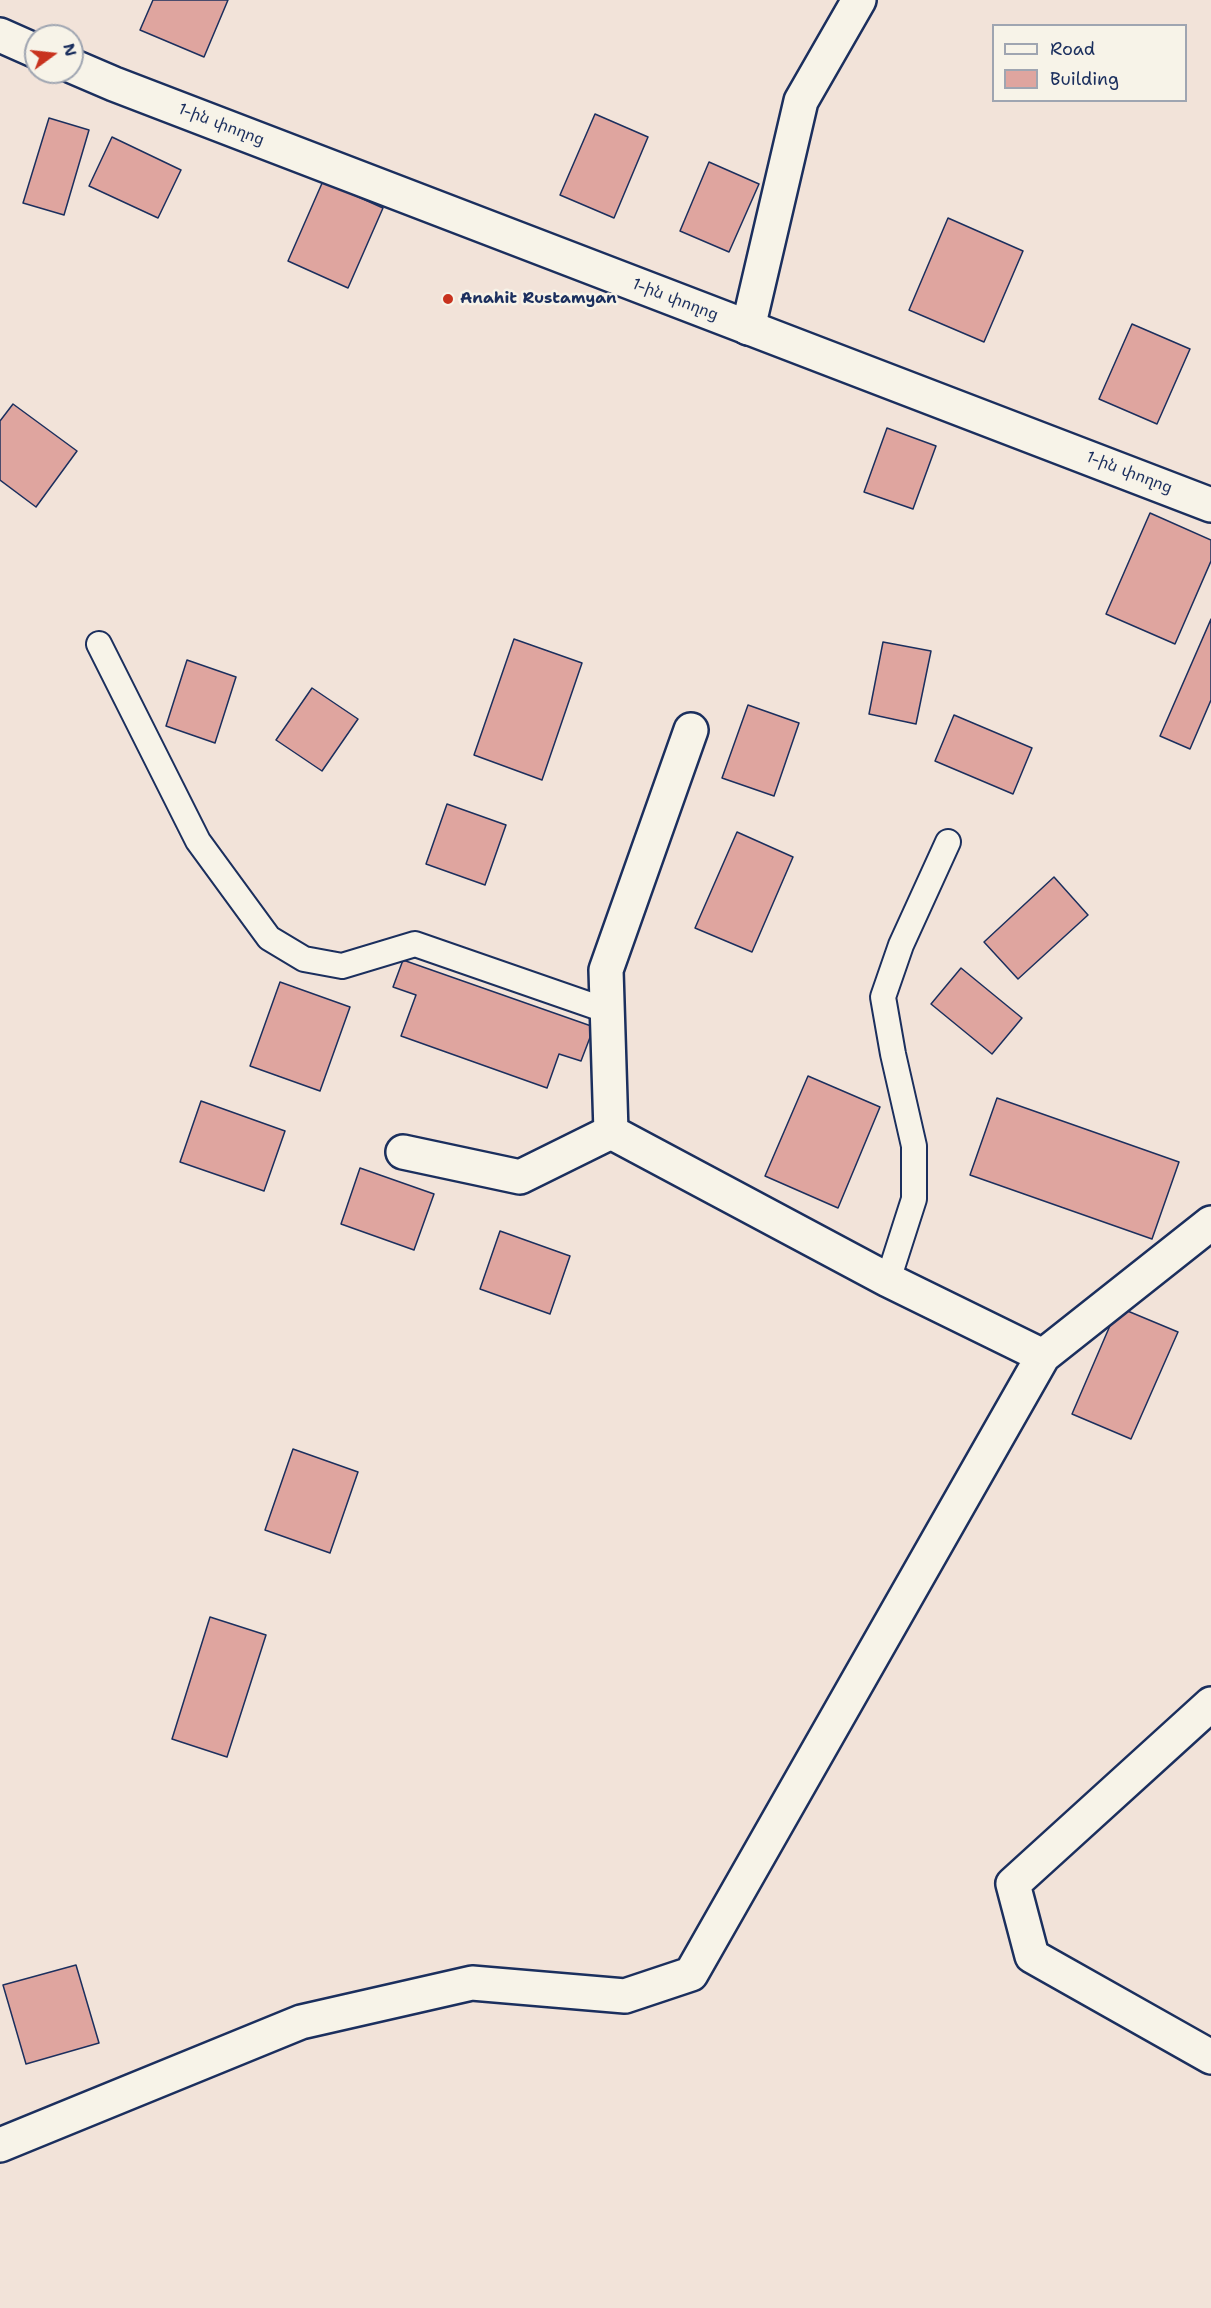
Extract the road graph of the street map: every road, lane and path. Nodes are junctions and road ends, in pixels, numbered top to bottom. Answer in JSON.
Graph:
{"nodes":[{"id":1,"x":859,"y":0,"type":"edge"},
{"id":2,"x":0,"y":35,"type":"edge"},
{"id":3,"x":24,"y":46,"type":"edge"},
{"id":4,"x":84,"y":71,"type":"edge"},
{"id":5,"x":748,"y":328,"type":"junction"},
{"id":6,"x":1211,"y":505,"type":"edge"},
{"id":7,"x":99,"y":644,"type":"dead end"},
{"id":8,"x":691,"y":730,"type":"dead end"},
{"id":9,"x":948,"y":842,"type":"dead end"},
{"id":10,"x":608,"y":1011,"type":"junction"},
{"id":11,"x":611,"y":1132,"type":"junction"},
{"id":12,"x":403,"y":1152,"type":"dead end"},
{"id":13,"x":1211,"y":1224,"type":"edge"},
{"id":14,"x":888,"y":1280,"type":"junction"},
{"id":15,"x":1043,"y":1356,"type":"junction"},
{"id":16,"x":1211,"y":1704,"type":"edge"},
{"id":17,"x":1211,"y":2057,"type":"edge"},
{"id":18,"x":0,"y":2145,"type":"edge"}],
"edges":[{"from":1,"to":5,"type":"street"},
{"from":2,"to":3,"type":"street"},
{"from":4,"to":5,"type":"street","name":"1-ին փողոց"},
{"from":5,"to":6,"type":"street","name":"1-ին փողոց"},
{"from":7,"to":10,"type":"lane"},
{"from":8,"to":10,"type":"street"},
{"from":9,"to":14,"type":"lane"},
{"from":10,"to":11,"type":"street"},
{"from":11,"to":12,"type":"street"},
{"from":11,"to":14,"type":"street"},
{"from":13,"to":15,"type":"street"},
{"from":14,"to":15,"type":"street"},
{"from":15,"to":18,"type":"street"},
{"from":16,"to":17,"type":"street"}]}
